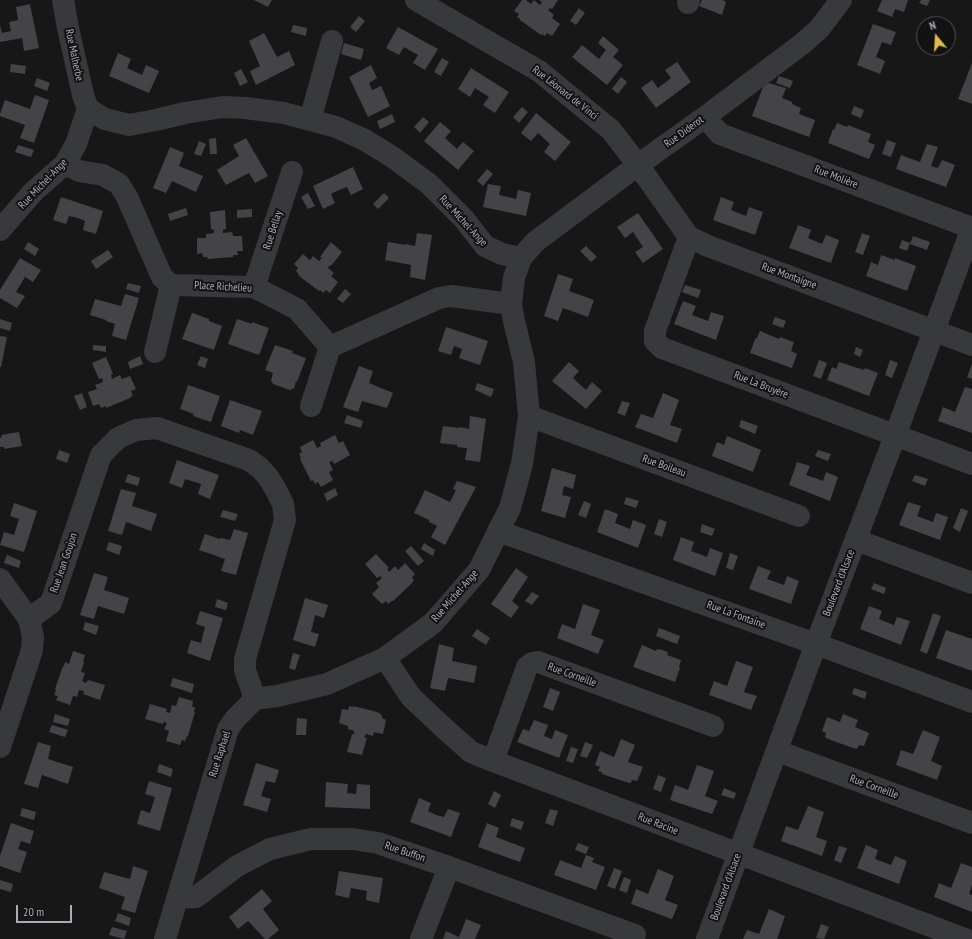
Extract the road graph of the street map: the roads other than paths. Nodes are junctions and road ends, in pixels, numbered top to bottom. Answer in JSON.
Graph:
{"nodes":[{"id":1,"x":63,"y":0,"type":"edge"},
{"id":2,"x":416,"y":0,"type":"edge"},
{"id":3,"x":841,"y":0,"type":"edge"},
{"id":4,"x":332,"y":41,"type":"dead end"},
{"id":5,"x":88,"y":109,"type":"junction"},
{"id":6,"x":706,"y":117,"type":"junction"},
{"id":7,"x":310,"y":120,"type":"junction"},
{"id":8,"x":65,"y":164,"type":"junction"},
{"id":9,"x":638,"y":165,"type":"junction"},
{"id":10,"x":292,"y":172,"type":"dead end"},
{"id":11,"x":972,"y":228,"type":"edge"},
{"id":12,"x":0,"y":230,"type":"edge"},
{"id":13,"x":689,"y":237,"type":"junction"},
{"id":14,"x":521,"y":258,"type":"junction"},
{"id":15,"x":171,"y":286,"type":"junction"},
{"id":16,"x":254,"y":287,"type":"junction"},
{"id":17,"x":510,"y":304,"type":"junction"},
{"id":18,"x":934,"y":330,"type":"junction"},
{"id":19,"x":972,"y":345,"type":"edge"},
{"id":20,"x":330,"y":347,"type":"junction"},
{"id":21,"x":155,"y":352,"type":"dead end"},
{"id":22,"x":311,"y":406,"type":"dead end"},
{"id":23,"x":529,"y":416,"type":"junction"},
{"id":24,"x":896,"y":436,"type":"junction"},
{"id":25,"x":972,"y":464,"type":"edge"},
{"id":26,"x":799,"y":516,"type":"dead end"},
{"id":27,"x":498,"y":531,"type":"junction"},
{"id":28,"x":856,"y":540,"type":"junction"},
{"id":29,"x":0,"y":579,"type":"edge"},
{"id":30,"x":972,"y":583,"type":"edge"},
{"id":31,"x":29,"y":619,"type":"junction"},
{"id":32,"x":816,"y":644,"type":"junction"},
{"id":33,"x":386,"y":658,"type":"junction"},
{"id":34,"x":255,"y":699,"type":"junction"},
{"id":35,"x":972,"y":702,"type":"edge"},
{"id":36,"x":712,"y":726,"type":"dead end"},
{"id":37,"x":0,"y":747,"type":"edge"},
{"id":38,"x":777,"y":750,"type":"junction"},
{"id":39,"x":493,"y":761,"type":"junction"},
{"id":40,"x":972,"y":823,"type":"edge"},
{"id":41,"x":738,"y":854,"type":"junction"},
{"id":42,"x":449,"y":867,"type":"junction"},
{"id":43,"x":177,"y":898,"type":"junction"},
{"id":44,"x":635,"y":935,"type":"dead end"},
{"id":45,"x":165,"y":939,"type":"edge"},
{"id":46,"x":421,"y":939,"type":"edge"},
{"id":47,"x":707,"y":939,"type":"edge"},
{"id":48,"x":964,"y":939,"type":"edge"}],
"edges":[{"from":1,"to":5,"type":"street","name":"Rue Malherbe"},
{"from":2,"to":9,"type":"street","name":"Rue Léonard de Vinci"},
{"from":3,"to":6,"type":"street","name":"Rue Diderot"},
{"from":4,"to":7,"type":"street"},
{"from":5,"to":7,"type":"street","name":"Rue Michel-Ange"},
{"from":5,"to":8,"type":"street","name":"Rue Michel-Ange"},
{"from":6,"to":9,"type":"street","name":"Rue Diderot"},
{"from":6,"to":11,"type":"street","name":"Rue Molière"},
{"from":7,"to":14,"type":"street","name":"Rue Michel-Ange"},
{"from":8,"to":12,"type":"street","name":"Rue Michel-Ange"},
{"from":8,"to":15,"type":"street"},
{"from":9,"to":13,"type":"street","name":"Rue Montaigne"},
{"from":9,"to":14,"type":"street","name":"Rue Diderot"},
{"from":10,"to":16,"type":"street","name":"Rue Bellay"},
{"from":11,"to":18,"type":"street","name":"Boulevard d'Alsace"},
{"from":13,"to":18,"type":"street","name":"Rue Montaigne"},
{"from":13,"to":24,"type":"street","name":"Rue La Bruyére"},
{"from":14,"to":17,"type":"street","name":"Rue Michel-Ange"},
{"from":15,"to":16,"type":"street","name":"Place Richelieu"},
{"from":15,"to":21,"type":"street"},
{"from":16,"to":20,"type":"street","name":"Place Richelieu"},
{"from":17,"to":20,"type":"street"},
{"from":17,"to":23,"type":"street","name":"Rue Michel-Ange"},
{"from":18,"to":19,"type":"street","name":"Rue Montaigne"},
{"from":18,"to":24,"type":"street","name":"Boulevard d'Alsace"},
{"from":20,"to":22,"type":"street"},
{"from":23,"to":26,"type":"street","name":"Rue Boileau"},
{"from":23,"to":27,"type":"street","name":"Rue Michel-Ange"},
{"from":24,"to":25,"type":"street","name":"Rue La Bruyére"},
{"from":24,"to":28,"type":"street","name":"Boulevard d'Alsace"},
{"from":27,"to":32,"type":"street","name":"Rue La Fontaine"},
{"from":27,"to":33,"type":"street","name":"Rue Michel-Ange"},
{"from":28,"to":30,"type":"street"},
{"from":28,"to":32,"type":"street","name":"Boulevard d'Alsace"},
{"from":29,"to":31,"type":"street"},
{"from":31,"to":34,"type":"street","name":"Rue Jean Goujon"},
{"from":31,"to":37,"type":"street"},
{"from":32,"to":35,"type":"street","name":"Rue La Fontaine"},
{"from":32,"to":38,"type":"street","name":"Boulevard d'Alsace"},
{"from":33,"to":34,"type":"street","name":"Rue Michel-Ange"},
{"from":33,"to":39,"type":"street","name":"Rue Racine"},
{"from":34,"to":43,"type":"street","name":"Rue Raphael"},
{"from":36,"to":39,"type":"street","name":"Rue Corneille"},
{"from":38,"to":40,"type":"street","name":"Rue Corneille"},
{"from":38,"to":41,"type":"street","name":"Boulevard d'Alsace"},
{"from":39,"to":41,"type":"street","name":"Rue Racine"},
{"from":41,"to":47,"type":"street","name":"Boulevard d'Alsace"},
{"from":41,"to":48,"type":"street","name":"Rue Racine"},
{"from":42,"to":43,"type":"street","name":"Rue Buffon"},
{"from":42,"to":44,"type":"street","name":"Rue Buffon"},
{"from":42,"to":46,"type":"street"},
{"from":43,"to":45,"type":"street","name":"Rue Raphael"}]}
